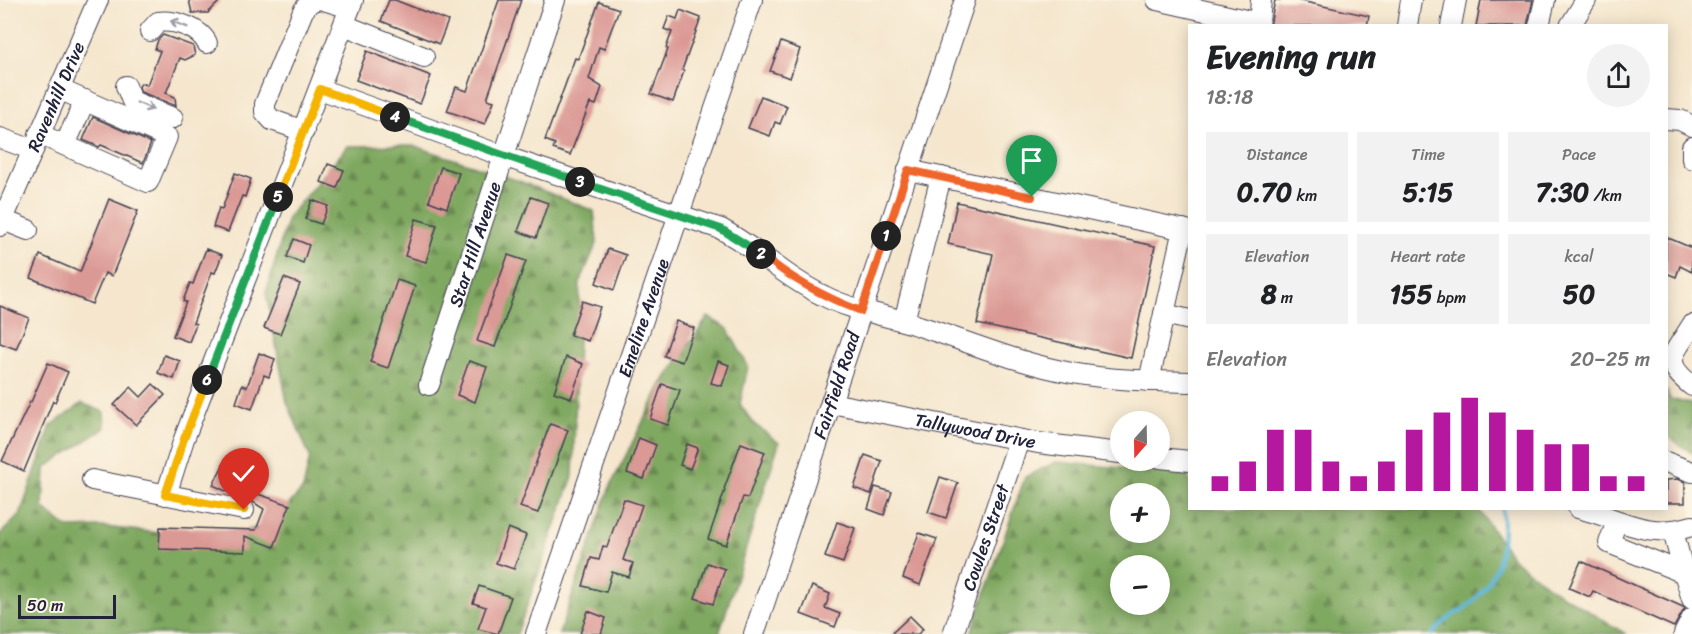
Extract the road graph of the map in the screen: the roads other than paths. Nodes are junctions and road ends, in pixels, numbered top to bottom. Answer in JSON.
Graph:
{"nodes":[{"id":1,"x":98,"y":0,"type":"edge"},
{"id":2,"x":316,"y":0,"type":"edge"},
{"id":3,"x":323,"y":0,"type":"edge"},
{"id":4,"x":555,"y":0,"type":"edge"},
{"id":5,"x":752,"y":0,"type":"edge"},
{"id":6,"x":965,"y":0,"type":"edge"},
{"id":7,"x":1157,"y":0,"type":"edge"},
{"id":8,"x":1261,"y":0,"type":"edge"},
{"id":9,"x":1456,"y":0,"type":"edge"},
{"id":10,"x":1545,"y":0,"type":"edge"},
{"id":11,"x":1586,"y":0,"type":"edge"},
{"id":12,"x":1404,"y":1,"type":"edge"},
{"id":13,"x":349,"y":11,"type":"edge"},
{"id":14,"x":1258,"y":24,"type":"edge"},
{"id":15,"x":1407,"y":24,"type":"edge"},
{"id":16,"x":1451,"y":24,"type":"edge"},
{"id":17,"x":1539,"y":24,"type":"edge"},
{"id":18,"x":1571,"y":24,"type":"edge"},
{"id":19,"x":150,"y":31,"type":"dead end"},
{"id":20,"x":207,"y":43,"type":"dead end"},
{"id":21,"x":424,"y":57,"type":"dead end"},
{"id":22,"x":126,"y":86,"type":"dead end"},
{"id":23,"x":59,"y":89,"type":"junction"},
{"id":24,"x":320,"y":89,"type":"junction"},
{"id":25,"x":85,"y":100,"type":"junction"},
{"id":26,"x":173,"y":118,"type":"dead end"},
{"id":27,"x":1668,"y":119,"type":"edge"},
{"id":28,"x":1692,"y":126,"type":"edge"},
{"id":29,"x":304,"y":131,"type":"junction"},
{"id":30,"x":0,"y":138,"type":"edge"},
{"id":31,"x":36,"y":142,"type":"junction"},
{"id":32,"x":65,"y":145,"type":"junction"},
{"id":33,"x":1692,"y":147,"type":"edge"},
{"id":34,"x":503,"y":156,"type":"junction"},
{"id":35,"x":1692,"y":159,"type":"edge"},
{"id":36,"x":908,"y":170,"type":"junction"},
{"id":37,"x":942,"y":177,"type":"junction"},
{"id":38,"x":679,"y":216,"type":"junction"},
{"id":39,"x":1,"y":223,"type":"edge"},
{"id":40,"x":28,"y":230,"type":"dead end"},
{"id":41,"x":1186,"y":230,"type":"edge"},
{"id":42,"x":861,"y":311,"type":"junction"},
{"id":43,"x":1164,"y":314,"type":"junction"},
{"id":44,"x":1188,"y":320,"type":"edge"},
{"id":45,"x":904,"y":321,"type":"junction"},
{"id":46,"x":1692,"y":325,"type":"edge"},
{"id":47,"x":1668,"y":338,"type":"edge"},
{"id":48,"x":1674,"y":355,"type":"junction"},
{"id":49,"x":1149,"y":381,"type":"junction"},
{"id":50,"x":1188,"y":382,"type":"edge"},
{"id":51,"x":429,"y":385,"type":"dead end"},
{"id":52,"x":1692,"y":386,"type":"edge"},
{"id":53,"x":831,"y":403,"type":"junction"},
{"id":54,"x":1019,"y":440,"type":"junction"},
{"id":55,"x":1110,"y":452,"type":"edge"},
{"id":56,"x":1170,"y":459,"type":"edge"},
{"id":57,"x":1188,"y":461,"type":"edge"},
{"id":58,"x":1668,"y":463,"type":"edge"},
{"id":59,"x":1692,"y":473,"type":"edge"},
{"id":60,"x":1668,"y":475,"type":"edge"},
{"id":61,"x":92,"y":480,"type":"dead end"},
{"id":62,"x":165,"y":495,"type":"junction"},
{"id":63,"x":244,"y":510,"type":"dead end"},
{"id":64,"x":1585,"y":510,"type":"edge"},
{"id":65,"x":1617,"y":521,"type":"junction"},
{"id":66,"x":1682,"y":529,"type":"edge"},
{"id":67,"x":1684,"y":573,"type":"junction"},
{"id":68,"x":1692,"y":599,"type":"edge"},
{"id":69,"x":1692,"y":618,"type":"edge"},
{"id":70,"x":536,"y":634,"type":"edge"},
{"id":71,"x":754,"y":634,"type":"edge"},
{"id":72,"x":953,"y":634,"type":"edge"},
{"id":73,"x":1684,"y":634,"type":"edge"}],
"edges":[{"from":1,"to":23,"type":"street","name":"Ravenhill Drive"},
{"from":2,"to":29,"type":"street"},
{"from":3,"to":13,"type":"street"},
{"from":4,"to":34,"type":"street","name":"Star Hill Avenue"},
{"from":5,"to":38,"type":"street","name":"Emeline Avenue"},
{"from":6,"to":36,"type":"street","name":"Fairfield Road"},
{"from":7,"to":14,"type":"street"},
{"from":8,"to":14,"type":"street"},
{"from":9,"to":16,"type":"street"},
{"from":10,"to":17,"type":"street"},
{"from":11,"to":18,"type":"street"},
{"from":12,"to":15,"type":"street"},
{"from":13,"to":21,"type":"street"},
{"from":13,"to":24,"type":"street"},
{"from":20,"to":19,"type":"street","one_way":true},
{"from":22,"to":26,"type":"street","one_way":true},
{"from":23,"to":25,"type":"street"},
{"from":23,"to":31,"type":"street","name":"Ravenhill Drive"},
{"from":24,"to":29,"type":"street"},
{"from":24,"to":34,"type":"street"},
{"from":25,"to":32,"type":"street"},
{"from":25,"to":32,"type":"street"},
{"from":27,"to":28,"type":"street"},
{"from":29,"to":62,"type":"street"},
{"from":30,"to":31,"type":"street"},
{"from":31,"to":32,"type":"street"},
{"from":31,"to":39,"type":"street","name":"Ravenhill Drive"},
{"from":33,"to":35,"type":"street"},
{"from":34,"to":38,"type":"street"},
{"from":34,"to":51,"type":"street","name":"Star Hill Avenue"},
{"from":36,"to":37,"type":"street"},
{"from":36,"to":42,"type":"street","name":"Fairfield Road"},
{"from":37,"to":41,"type":"street"},
{"from":37,"to":45,"type":"street"},
{"from":38,"to":42,"type":"street"},
{"from":38,"to":70,"type":"street","name":"Emeline Avenue"},
{"from":39,"to":40,"type":"street"},
{"from":41,"to":43,"type":"street"},
{"from":42,"to":45,"type":"street"},
{"from":42,"to":53,"type":"street","name":"Fairfield Road"},
{"from":43,"to":44,"type":"street"},
{"from":43,"to":49,"type":"street"},
{"from":45,"to":49,"type":"street"},
{"from":46,"to":48,"type":"street"},
{"from":47,"to":48,"type":"street"},
{"from":48,"to":52,"type":"street"},
{"from":49,"to":50,"type":"street"},
{"from":53,"to":54,"type":"street","name":"Tallywood Drive"},
{"from":53,"to":71,"type":"street","name":"Fairfield Road"},
{"from":54,"to":55,"type":"street","name":"Tallywood Drive"},
{"from":54,"to":72,"type":"street","name":"Cowles Street"},
{"from":56,"to":57,"type":"street"},
{"from":58,"to":59,"type":"street"},
{"from":59,"to":60,"type":"street"},
{"from":61,"to":62,"type":"street"},
{"from":62,"to":63,"type":"street"},
{"from":64,"to":65,"type":"street"},
{"from":65,"to":66,"type":"street"},
{"from":65,"to":67,"type":"street"},
{"from":66,"to":67,"type":"street"},
{"from":67,"to":68,"type":"street"},
{"from":69,"to":73,"type":"street"}]}
